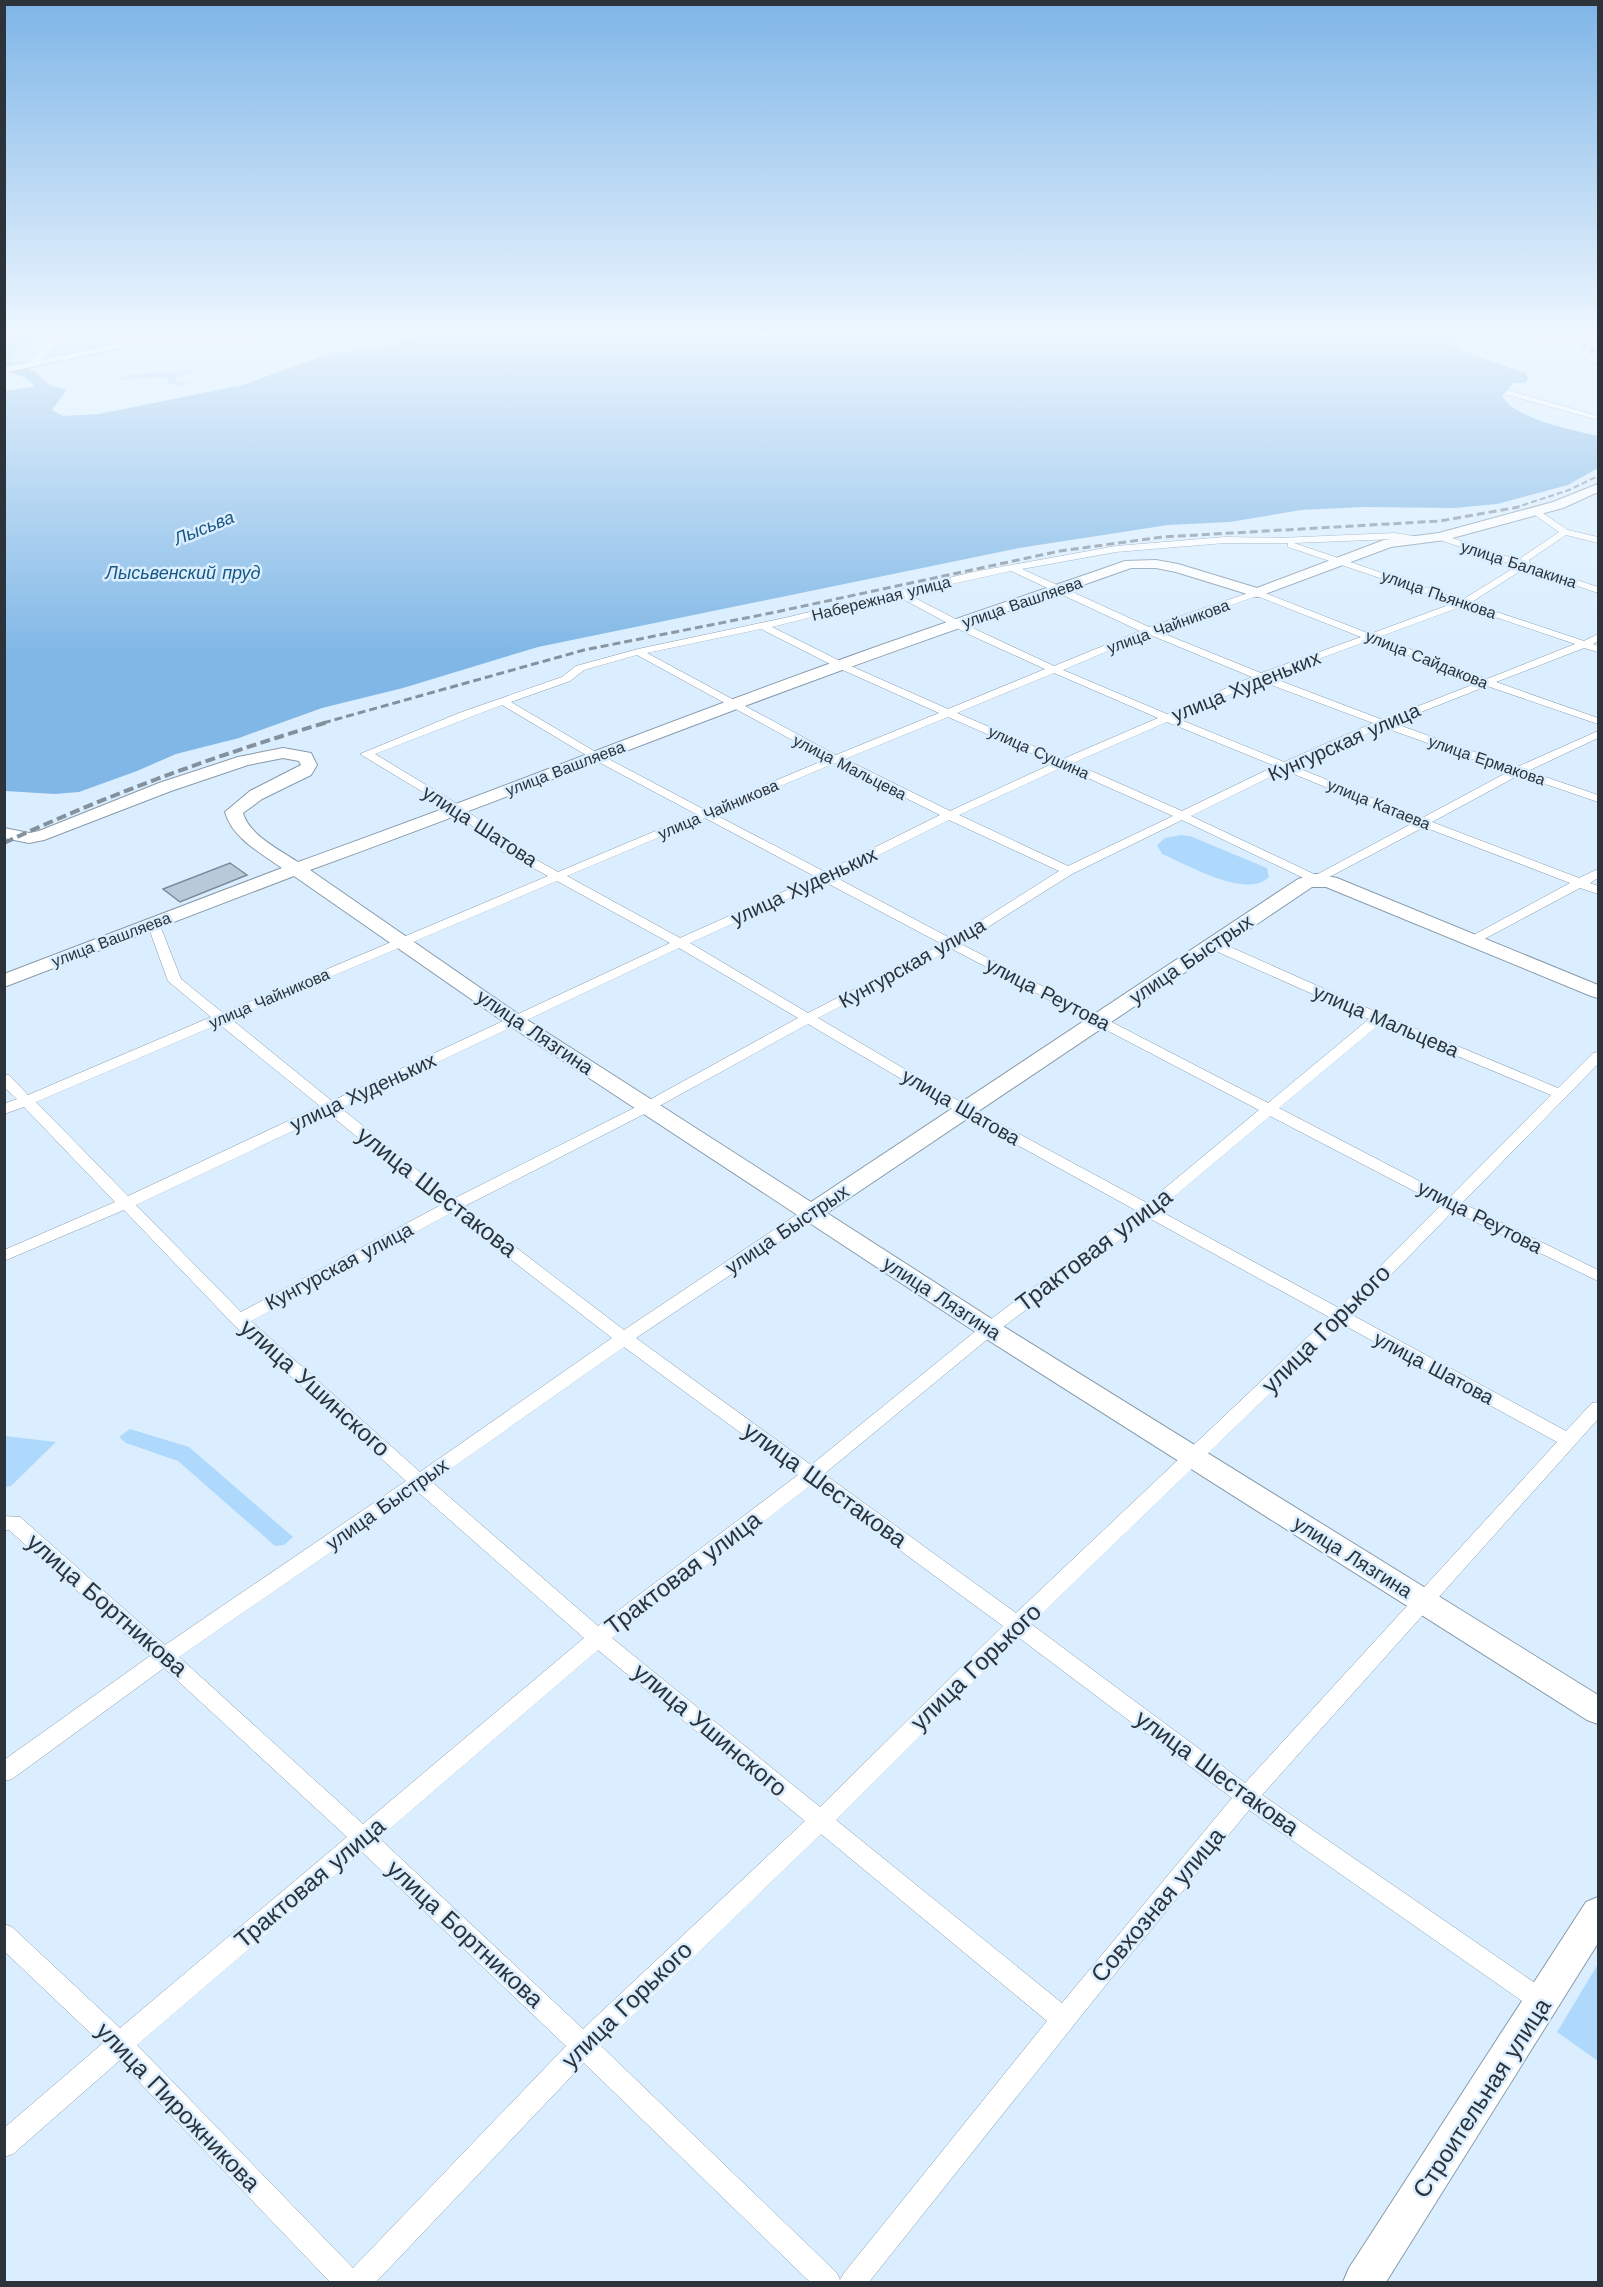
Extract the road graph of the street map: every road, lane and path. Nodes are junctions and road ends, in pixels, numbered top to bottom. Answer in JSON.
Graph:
{"nodes":[{"id":1,"x":1599,"y":488,"type":"edge"},
{"id":2,"x":1535,"y":511,"type":"junction"},
{"id":3,"x":1565,"y":532,"type":"junction"},
{"id":4,"x":1440,"y":537,"type":"junction"},
{"id":5,"x":1416,"y":539,"type":"junction"},
{"id":6,"x":1599,"y":540,"type":"edge"},
{"id":7,"x":1279,"y":541,"type":"junction"},
{"id":8,"x":1341,"y":561,"type":"junction"},
{"id":9,"x":1524,"y":565,"type":"junction"},
{"id":10,"x":1011,"y":567,"type":"junction"},
{"id":11,"x":1057,"y":590,"type":"junction"},
{"id":12,"x":1599,"y":590,"type":"edge"},
{"id":13,"x":1257,"y":593,"type":"junction"},
{"id":14,"x":900,"y":594,"type":"junction"},
{"id":15,"x":1462,"y":603,"type":"junction"},
{"id":16,"x":761,"y":625,"type":"junction"},
{"id":17,"x":955,"y":625,"type":"junction"},
{"id":18,"x":1148,"y":631,"type":"junction"},
{"id":19,"x":1371,"y":636,"type":"junction"},
{"id":20,"x":1599,"y":637,"type":"edge"},
{"id":21,"x":1592,"y":647,"type":"edge"},
{"id":22,"x":638,"y":652,"type":"junction"},
{"id":23,"x":840,"y":665,"type":"junction"},
{"id":24,"x":1056,"y":670,"type":"junction"},
{"id":25,"x":1258,"y":678,"type":"junction"},
{"id":26,"x":1485,"y":682,"type":"junction"},
{"id":27,"x":503,"y":701,"type":"junction"},
{"id":28,"x":732,"y":706,"type":"junction"},
{"id":29,"x":948,"y":713,"type":"junction"},
{"id":30,"x":1168,"y":718,"type":"junction"},
{"id":31,"x":1599,"y":722,"type":"edge"},
{"id":32,"x":1381,"y":724,"type":"junction"},
{"id":33,"x":1599,"y":734,"type":"edge"},
{"id":34,"x":366,"y":754,"type":"joint"},
{"id":35,"x":595,"y":756,"type":"junction"},
{"id":36,"x":836,"y":759,"type":"junction"},
{"id":37,"x":1064,"y":763,"type":"junction"},
{"id":38,"x":1284,"y":766,"type":"junction"},
{"id":39,"x":1518,"y":771,"type":"junction"},
{"id":40,"x":1599,"y":799,"type":"edge"},
{"id":41,"x":460,"y":810,"type":"junction"},
{"id":42,"x":708,"y":814,"type":"junction"},
{"id":43,"x":948,"y":816,"type":"junction"},
{"id":44,"x":1183,"y":816,"type":"junction"},
{"id":45,"x":1423,"y":821,"type":"junction"},
{"id":46,"x":4,"y":833,"type":"edge"},
{"id":47,"x":296,"y":869,"type":"junction"},
{"id":48,"x":1068,"y":871,"type":"junction"},
{"id":49,"x":1599,"y":873,"type":"edge"},
{"id":50,"x":559,"y":876,"type":"junction"},
{"id":51,"x":826,"y":878,"type":"junction"},
{"id":52,"x":1316,"y":880,"type":"junction"},
{"id":53,"x":1582,"y":884,"type":"junction"},
{"id":54,"x":1599,"y":890,"type":"edge"},
{"id":55,"x":153,"y":923,"type":"junction"},
{"id":56,"x":1473,"y":940,"type":"junction"},
{"id":57,"x":402,"y":942,"type":"junction"},
{"id":58,"x":680,"y":943,"type":"junction"},
{"id":59,"x":952,"y":944,"type":"junction"},
{"id":60,"x":1214,"y":945,"type":"junction"},
{"id":61,"x":4,"y":981,"type":"edge"},
{"id":62,"x":1599,"y":992,"type":"edge"},
{"id":63,"x":221,"y":1018,"type":"junction"},
{"id":64,"x":808,"y":1018,"type":"junction"},
{"id":65,"x":1378,"y":1018,"type":"junction"},
{"id":66,"x":514,"y":1020,"type":"junction"},
{"id":67,"x":1100,"y":1021,"type":"junction"},
{"id":68,"x":1599,"y":1056,"type":"edge"},
{"id":69,"x":4,"y":1078,"type":"edge"},
{"id":70,"x":1560,"y":1094,"type":"junction"},
{"id":71,"x":27,"y":1100,"type":"junction"},
{"id":72,"x":647,"y":1107,"type":"junction"},
{"id":73,"x":330,"y":1108,"type":"junction"},
{"id":74,"x":1269,"y":1108,"type":"junction"},
{"id":75,"x":4,"y":1110,"type":"edge"},
{"id":76,"x":966,"y":1111,"type":"junction"},
{"id":77,"x":127,"y":1203,"type":"junction"},
{"id":78,"x":1451,"y":1204,"type":"junction"},
{"id":79,"x":453,"y":1206,"type":"junction"},
{"id":80,"x":1147,"y":1211,"type":"junction"},
{"id":81,"x":811,"y":1213,"type":"junction"},
{"id":82,"x":4,"y":1256,"type":"edge"},
{"id":83,"x":1599,"y":1276,"type":"edge"},
{"id":84,"x":1340,"y":1317,"type":"junction"},
{"id":85,"x":239,"y":1320,"type":"junction"},
{"id":86,"x":989,"y":1329,"type":"junction"},
{"id":87,"x":624,"y":1338,"type":"junction"},
{"id":88,"x":1599,"y":1408,"type":"edge"},
{"id":89,"x":1569,"y":1441,"type":"junction"},
{"id":90,"x":1195,"y":1457,"type":"junction"},
{"id":91,"x":811,"y":1475,"type":"junction"},
{"id":92,"x":419,"y":1482,"type":"junction"},
{"id":93,"x":9,"y":1522,"type":"edge"},
{"id":94,"x":1422,"y":1600,"type":"junction"},
{"id":95,"x":1017,"y":1625,"type":"junction"},
{"id":96,"x":598,"y":1638,"type":"junction"},
{"id":97,"x":166,"y":1655,"type":"junction"},
{"id":98,"x":1599,"y":1711,"type":"edge"},
{"id":99,"x":4,"y":1772,"type":"edge"},
{"id":100,"x":1247,"y":1797,"type":"junction"},
{"id":101,"x":820,"y":1821,"type":"junction"},
{"id":102,"x":363,"y":1838,"type":"junction"},
{"id":103,"x":1599,"y":1913,"type":"edge"},
{"id":104,"x":4,"y":1935,"type":"edge"},
{"id":105,"x":1543,"y":2002,"type":"junction"},
{"id":106,"x":1063,"y":2019,"type":"junction"},
{"id":107,"x":120,"y":2044,"type":"junction"},
{"id":108,"x":584,"y":2045,"type":"junction"},
{"id":109,"x":4,"y":2145,"type":"edge"},
{"id":110,"x":348,"y":2283,"type":"edge"},
{"id":111,"x":358,"y":2283,"type":"edge"},
{"id":112,"x":828,"y":2283,"type":"edge"},
{"id":113,"x":853,"y":2283,"type":"edge"},
{"id":114,"x":1363,"y":2283,"type":"edge"}],
"edges":[{"from":1,"to":2,"type":"street","name":"улица Чайникова"},
{"from":2,"to":3,"type":"street"},
{"from":2,"to":4,"type":"street","name":"улица Чайникова"},
{"from":3,"to":6,"type":"street"},
{"from":3,"to":9,"type":"street","name":"улица Худеньких"},
{"from":4,"to":5,"type":"street","name":"улица Чайникова"},
{"from":4,"to":9,"type":"street","name":"улица Балакина"},
{"from":5,"to":7,"type":"street","name":"Набережная улица"},
{"from":5,"to":8,"type":"street","name":"улица Чайникова"},
{"from":7,"to":8,"type":"street","name":"улица Пьянкова"},
{"from":7,"to":10,"type":"street","name":"Набережная улица"},
{"from":8,"to":13,"type":"street","name":"улица Чайникова"},
{"from":8,"to":15,"type":"street","name":"улица Пьянкова"},
{"from":9,"to":12,"type":"street","name":"улица Балакина"},
{"from":9,"to":15,"type":"street","name":"улица Худеньких"},
{"from":10,"to":11,"type":"street","name":"улица Ермакова"},
{"from":10,"to":14,"type":"street","name":"Набережная улица"},
{"from":11,"to":13,"type":"street","name":"улица Вашляева"},
{"from":11,"to":17,"type":"street","name":"улица Вашляева"},
{"from":11,"to":18,"type":"street","name":"улица Ермакова"},
{"from":13,"to":18,"type":"street","name":"улица Чайникова"},
{"from":13,"to":19,"type":"street","name":"улица Сайдакова"},
{"from":14,"to":16,"type":"street","name":"Набережная улица"},
{"from":14,"to":17,"type":"street","name":"улица Катаева"},
{"from":15,"to":19,"type":"street","name":"улица Худеньких"},
{"from":15,"to":21,"type":"street","name":"улица Пьянкова"},
{"from":16,"to":22,"type":"street","name":"Набережная улица"},
{"from":16,"to":23,"type":"street","name":"улица Сушина"},
{"from":17,"to":23,"type":"street","name":"улица Вашляева"},
{"from":17,"to":24,"type":"street","name":"улица Катаева"},
{"from":18,"to":24,"type":"street","name":"улица Чайникова"},
{"from":18,"to":25,"type":"street","name":"улица Ермакова"},
{"from":19,"to":25,"type":"street","name":"улица Худеньких"},
{"from":19,"to":26,"type":"street","name":"улица Сайдакова"},
{"from":20,"to":21,"type":"street","name":"Кунгурская улица"},
{"from":21,"to":26,"type":"street","name":"Кунгурская улица"},
{"from":22,"to":27,"type":"street","name":"Набережная улица"},
{"from":22,"to":28,"type":"street","name":"улица Мальцева"},
{"from":23,"to":28,"type":"street","name":"улица Вашляева"},
{"from":23,"to":29,"type":"street","name":"улица Сушина"},
{"from":24,"to":29,"type":"street","name":"улица Чайникова"},
{"from":24,"to":30,"type":"street","name":"улица Катаева"},
{"from":25,"to":30,"type":"street","name":"улица Худеньких"},
{"from":25,"to":32,"type":"street","name":"улица Ермакова"},
{"from":26,"to":31,"type":"street","name":"улица Сайдакова"},
{"from":26,"to":32,"type":"street","name":"Кунгурская улица"},
{"from":27,"to":34,"type":"street","name":"Набережная улица"},
{"from":27,"to":35,"type":"street","name":"улица Реутова"},
{"from":28,"to":35,"type":"street","name":"улица Вашляева"},
{"from":28,"to":36,"type":"street","name":"улица Мальцева"},
{"from":29,"to":36,"type":"street","name":"улица Чайникова"},
{"from":29,"to":37,"type":"street","name":"улица Сушина"},
{"from":30,"to":37,"type":"street","name":"улица Худеньких"},
{"from":30,"to":38,"type":"street","name":"улица Катаева"},
{"from":32,"to":38,"type":"street","name":"Кунгурская улица"},
{"from":32,"to":39,"type":"street","name":"улица Ермакова"},
{"from":33,"to":39,"type":"street","name":"улица Быстрых"},
{"from":34,"to":41,"type":"street","name":"улица Шатова"},
{"from":35,"to":41,"type":"street","name":"улица Вашляева"},
{"from":35,"to":42,"type":"street","name":"улица Реутова"},
{"from":36,"to":42,"type":"street","name":"улица Чайникова"},
{"from":36,"to":43,"type":"street","name":"улица Мальцева"},
{"from":37,"to":43,"type":"street","name":"улица Худеньких"},
{"from":37,"to":44,"type":"street","name":"улица Сушина"},
{"from":38,"to":44,"type":"street","name":"Кунгурская улица"},
{"from":38,"to":45,"type":"street","name":"улица Катаева"},
{"from":39,"to":40,"type":"street","name":"улица Ермакова"},
{"from":39,"to":45,"type":"street","name":"улица Быстрых"},
{"from":41,"to":47,"type":"street","name":"улица Вашляева"},
{"from":41,"to":50,"type":"street","name":"улица Шатова"},
{"from":42,"to":50,"type":"street","name":"улица Чайникова"},
{"from":42,"to":51,"type":"street","name":"улица Реутова"},
{"from":43,"to":48,"type":"street","name":"улица Мальцева"},
{"from":43,"to":51,"type":"street","name":"улица Худеньких"},
{"from":44,"to":48,"type":"street","name":"Кунгурская улица"},
{"from":44,"to":52,"type":"street","name":"улица Сушина"},
{"from":45,"to":52,"type":"street","name":"улица Быстрых"},
{"from":45,"to":53,"type":"street","name":"улица Катаева"},
{"from":46,"to":47,"type":"street","name":"улица Лязгина"},
{"from":47,"to":55,"type":"street","name":"улица Вашляева"},
{"from":47,"to":57,"type":"street","name":"улица Лязгина"},
{"from":48,"to":59,"type":"street","name":"Кунгурская улица"},
{"from":49,"to":53,"type":"street"},
{"from":50,"to":57,"type":"street","name":"улица Чайникова"},
{"from":50,"to":58,"type":"street","name":"улица Шатова"},
{"from":51,"to":58,"type":"street","name":"улица Худеньких"},
{"from":51,"to":59,"type":"street","name":"улица Реутова"},
{"from":52,"to":56,"type":"street"},
{"from":52,"to":60,"type":"street","name":"улица Быстрых"},
{"from":53,"to":54,"type":"street","name":"улица Катаева"},
{"from":53,"to":56,"type":"street"},
{"from":55,"to":61,"type":"street","name":"улица Вашляева"},
{"from":55,"to":63,"type":"street","name":"улица Шестакова"},
{"from":56,"to":62,"type":"street"},
{"from":57,"to":63,"type":"street","name":"улица Чайникова"},
{"from":57,"to":66,"type":"street","name":"улица Лязгина"},
{"from":58,"to":64,"type":"street","name":"улица Шатова"},
{"from":58,"to":66,"type":"street","name":"улица Худеньких"},
{"from":59,"to":64,"type":"street","name":"Кунгурская улица"},
{"from":59,"to":67,"type":"street","name":"улица Реутова"},
{"from":60,"to":65,"type":"street","name":"улица Мальцева"},
{"from":60,"to":67,"type":"street","name":"улица Быстрых"},
{"from":63,"to":71,"type":"street","name":"улица Чайникова"},
{"from":63,"to":73,"type":"street","name":"улица Шестакова"},
{"from":64,"to":72,"type":"street","name":"Кунгурская улица"},
{"from":64,"to":76,"type":"street","name":"улица Шатова"},
{"from":65,"to":70,"type":"street","name":"улица Мальцева"},
{"from":65,"to":74,"type":"street","name":"Трактовая улица"},
{"from":66,"to":72,"type":"street","name":"улица Лязгина"},
{"from":66,"to":73,"type":"street","name":"улица Худеньких"},
{"from":67,"to":74,"type":"street","name":"улица Реутова"},
{"from":67,"to":76,"type":"street","name":"улица Быстрых"},
{"from":68,"to":70,"type":"street","name":"улица Горького"},
{"from":69,"to":71,"type":"street","name":"улица Ушинского"},
{"from":70,"to":78,"type":"street","name":"улица Горького"},
{"from":71,"to":75,"type":"street","name":"улица Чайникова"},
{"from":71,"to":77,"type":"street","name":"улица Ушинского"},
{"from":72,"to":79,"type":"street","name":"Кунгурская улица"},
{"from":72,"to":81,"type":"street","name":"улица Лязгина"},
{"from":73,"to":77,"type":"street","name":"улица Худеньких"},
{"from":73,"to":79,"type":"street","name":"улица Шестакова"},
{"from":74,"to":78,"type":"street","name":"улица Реутова"},
{"from":74,"to":80,"type":"street","name":"Трактовая улица"},
{"from":76,"to":80,"type":"street","name":"улица Шатова"},
{"from":76,"to":81,"type":"street","name":"улица Быстрых"},
{"from":77,"to":82,"type":"street","name":"улица Худеньких"},
{"from":77,"to":85,"type":"street","name":"улица Ушинского"},
{"from":78,"to":83,"type":"street","name":"улица Реутова"},
{"from":78,"to":84,"type":"street","name":"улица Горького"},
{"from":79,"to":85,"type":"street","name":"Кунгурская улица"},
{"from":79,"to":87,"type":"street","name":"улица Шестакова"},
{"from":80,"to":84,"type":"street","name":"улица Шатова"},
{"from":80,"to":86,"type":"street","name":"Трактовая улица"},
{"from":81,"to":86,"type":"street","name":"улица Лязгина"},
{"from":81,"to":87,"type":"street","name":"улица Быстрых"},
{"from":84,"to":89,"type":"street","name":"улица Шатова"},
{"from":84,"to":90,"type":"street","name":"улица Горького"},
{"from":85,"to":92,"type":"street","name":"улица Ушинского"},
{"from":86,"to":90,"type":"street","name":"улица Лязгина"},
{"from":86,"to":91,"type":"street","name":"Трактовая улица"},
{"from":87,"to":91,"type":"street","name":"улица Шестакова"},
{"from":87,"to":92,"type":"street","name":"улица Быстрых"},
{"from":88,"to":89,"type":"street","name":"Совхозная улица"},
{"from":89,"to":94,"type":"street","name":"Совхозная улица"},
{"from":90,"to":94,"type":"street","name":"улица Лязгина"},
{"from":90,"to":95,"type":"street","name":"улица Горького"},
{"from":91,"to":95,"type":"street","name":"улица Шестакова"},
{"from":91,"to":96,"type":"street","name":"Трактовая улица"},
{"from":92,"to":96,"type":"street","name":"улица Ушинского"},
{"from":92,"to":97,"type":"street","name":"улица Быстрых"},
{"from":93,"to":97,"type":"street","name":"улица Бортникова"},
{"from":94,"to":98,"type":"street","name":"улица Лязгина"},
{"from":94,"to":100,"type":"street","name":"Совхозная улица"},
{"from":95,"to":100,"type":"street","name":"улица Шестакова"},
{"from":95,"to":101,"type":"street","name":"улица Горького"},
{"from":96,"to":101,"type":"street","name":"улица Ушинского"},
{"from":96,"to":102,"type":"street","name":"Трактовая улица"},
{"from":97,"to":99,"type":"street","name":"улица Быстрых"},
{"from":97,"to":102,"type":"street","name":"улица Бортникова"},
{"from":100,"to":105,"type":"street","name":"улица Шестакова"},
{"from":100,"to":106,"type":"street","name":"Совхозная улица"},
{"from":101,"to":106,"type":"street","name":"улица Ушинского"},
{"from":101,"to":108,"type":"street","name":"улица Горького"},
{"from":102,"to":107,"type":"street","name":"Трактовая улица"},
{"from":102,"to":108,"type":"street","name":"улица Бортникова"},
{"from":103,"to":105,"type":"street","name":"Строительная улица"},
{"from":104,"to":107,"type":"street","name":"улица Пирожникова"},
{"from":105,"to":114,"type":"street","name":"Строительная улица"},
{"from":106,"to":113,"type":"street","name":"Совхозная улица"},
{"from":107,"to":109,"type":"street","name":"Трактовая улица"},
{"from":107,"to":110,"type":"street","name":"улица Пирожникова"},
{"from":108,"to":111,"type":"street","name":"улица Горького"},
{"from":108,"to":112,"type":"street","name":"улица Бортникова"}]}
